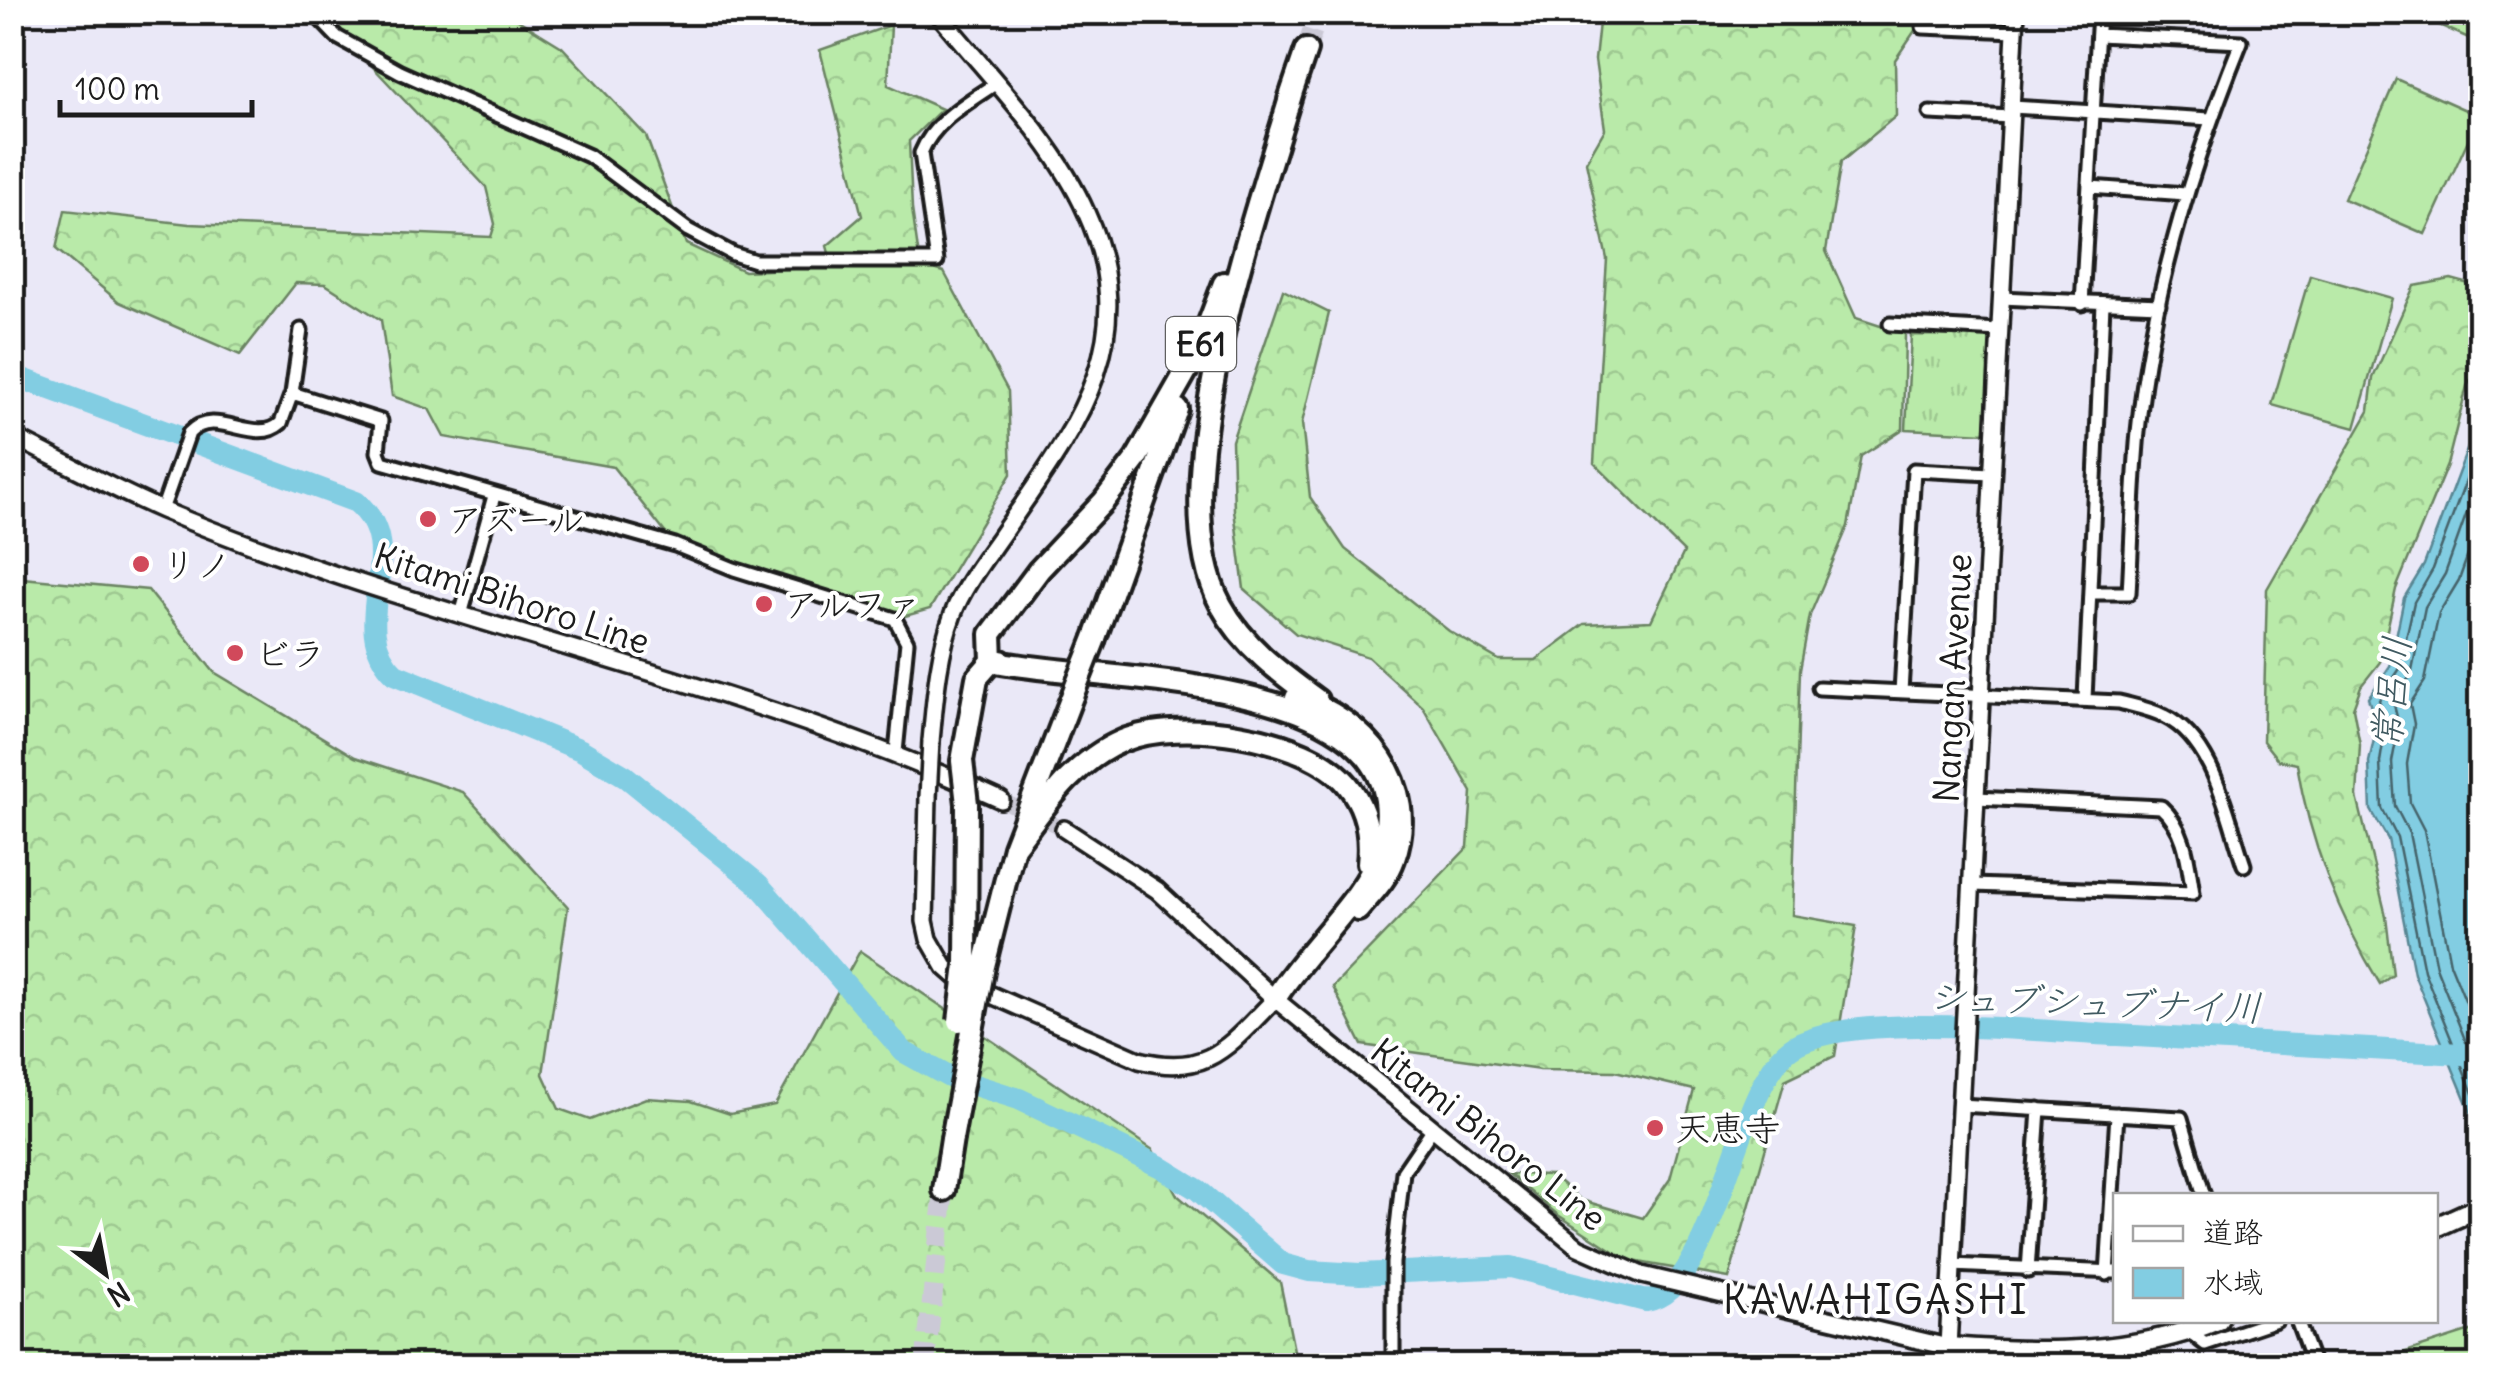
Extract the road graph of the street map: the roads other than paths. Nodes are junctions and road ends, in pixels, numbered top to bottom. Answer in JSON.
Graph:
{"nodes":[{"id":1,"x":313,"y":12,"type":"edge"},
{"id":2,"x":936,"y":12,"type":"edge"},
{"id":3,"x":2016,"y":12,"type":"edge"},
{"id":4,"x":2099,"y":12,"type":"edge"},
{"id":5,"x":1922,"y":27,"type":"dead end"},
{"id":6,"x":2015,"y":31,"type":"junction"},
{"id":7,"x":2098,"y":36,"type":"junction"},
{"id":8,"x":1306,"y":50,"type":"tunnel mouth"},
{"id":9,"x":995,"y":84,"type":"junction"},
{"id":10,"x":1293,"y":88,"type":"junction"},
{"id":11,"x":2011,"y":112,"type":"junction"},
{"id":12,"x":2092,"y":112,"type":"junction"},
{"id":13,"x":1930,"y":113,"type":"dead end"},
{"id":14,"x":2210,"y":119,"type":"junction"},
{"id":15,"x":2090,"y":187,"type":"junction"},
{"id":16,"x":2186,"y":194,"type":"junction"},
{"id":17,"x":2001,"y":298,"type":"junction"},
{"id":18,"x":2082,"y":304,"type":"junction"},
{"id":19,"x":2102,"y":304,"type":"junction"},
{"id":20,"x":2160,"y":306,"type":"junction"},
{"id":21,"x":1890,"y":324,"type":"dead end"},
{"id":22,"x":300,"y":330,"type":"dead end"},
{"id":23,"x":1999,"y":330,"type":"junction"},
{"id":24,"x":1201,"y":345,"type":"junction"},
{"id":25,"x":292,"y":393,"type":"junction"},
{"id":26,"x":12,"y":436,"type":"edge"},
{"id":27,"x":1992,"y":474,"type":"junction"},
{"id":28,"x":494,"y":496,"type":"junction"},
{"id":29,"x":162,"y":510,"type":"junction"},
{"id":30,"x":2090,"y":593,"type":"junction"},
{"id":31,"x":461,"y":615,"type":"junction"},
{"id":32,"x":992,"y":661,"type":"junction"},
{"id":33,"x":1819,"y":688,"type":"dead end"},
{"id":34,"x":1901,"y":692,"type":"junction"},
{"id":35,"x":1981,"y":697,"type":"junction"},
{"id":36,"x":2085,"y":699,"type":"junction"},
{"id":37,"x":1325,"y":707,"type":"junction"},
{"id":38,"x":896,"y":752,"type":"junction"},
{"id":39,"x":1976,"y":798,"type":"junction"},
{"id":40,"x":1000,"y":800,"type":"tunnel mouth"},
{"id":41,"x":1064,"y":829,"type":"tunnel mouth"},
{"id":42,"x":1014,"y":847,"type":"junction"},
{"id":43,"x":2244,"y":864,"type":"dead end"},
{"id":44,"x":1367,"y":876,"type":"junction"},
{"id":45,"x":1973,"y":885,"type":"junction"},
{"id":46,"x":975,"y":966,"type":"junction"},
{"id":47,"x":1275,"y":999,"type":"junction"},
{"id":48,"x":1960,"y":1104,"type":"junction"},
{"id":49,"x":2039,"y":1109,"type":"junction"},
{"id":50,"x":2118,"y":1114,"type":"junction"},
{"id":51,"x":1431,"y":1131,"type":"junction"},
{"id":52,"x":945,"y":1181,"type":"tunnel mouth"},
{"id":53,"x":2115,"y":1193,"type":"edge"},
{"id":54,"x":2203,"y":1193,"type":"edge"},
{"id":55,"x":2480,"y":1206,"type":"edge"},
{"id":56,"x":2438,"y":1225,"type":"edge"},
{"id":57,"x":2113,"y":1228,"type":"edge"},
{"id":58,"x":1950,"y":1265,"type":"junction"},
{"id":59,"x":2028,"y":1271,"type":"junction"},
{"id":60,"x":2111,"y":1273,"type":"edge"},
{"id":61,"x":2211,"y":1323,"type":"edge"},
{"id":62,"x":2267,"y":1323,"type":"edge"},
{"id":63,"x":2298,"y":1323,"type":"edge"},
{"id":64,"x":2190,"y":1332,"type":"junction"},
{"id":65,"x":1947,"y":1356,"type":"edge"},
{"id":66,"x":1393,"y":1366,"type":"edge"},
{"id":67,"x":2314,"y":1366,"type":"edge"}],
"edges":[{"from":1,"to":9,"type":"street"},
{"from":2,"to":9,"type":"main road"},
{"from":3,"to":6,"type":"main road","name":"Nangan Avenue"},
{"from":4,"to":7,"type":"street"},
{"from":5,"to":6,"type":"street"},
{"from":6,"to":11,"type":"main road","name":"Nangan Avenue"},
{"from":7,"to":12,"type":"street"},
{"from":7,"to":14,"type":"street"},
{"from":8,"to":10,"type":"highway","number":"E61"},
{"from":9,"to":47,"type":"main road","bridge":true},
{"from":10,"to":24,"type":"highway","number":"E61"},
{"from":10,"to":37,"type":"highway"},
{"from":11,"to":12,"type":"street"},
{"from":11,"to":13,"type":"street"},
{"from":11,"to":17,"type":"main road","name":"Nangan Avenue"},
{"from":12,"to":14,"type":"street"},
{"from":12,"to":15,"type":"street"},
{"from":14,"to":16,"type":"street"},
{"from":15,"to":16,"type":"street"},
{"from":15,"to":18,"type":"street"},
{"from":16,"to":20,"type":"street"},
{"from":17,"to":18,"type":"street"},
{"from":17,"to":23,"type":"main road","name":"Nangan Avenue"},
{"from":18,"to":19,"type":"street"},
{"from":19,"to":20,"type":"street"},
{"from":19,"to":30,"type":"street"},
{"from":20,"to":30,"type":"street"},
{"from":21,"to":23,"type":"street"},
{"from":22,"to":25,"type":"street"},
{"from":23,"to":27,"type":"main road","name":"Nangan Avenue"},
{"from":24,"to":32,"type":"highway"},
{"from":24,"to":42,"type":"highway","number":"E61","bridge":true},
{"from":25,"to":28,"type":"street"},
{"from":25,"to":29,"type":"street"},
{"from":26,"to":29,"type":"main road","name":"Kitami Bihoro Line"},
{"from":27,"to":34,"type":"street"},
{"from":27,"to":35,"type":"main road","name":"Nangan Avenue"},
{"from":28,"to":31,"type":"street"},
{"from":28,"to":38,"type":"street"},
{"from":29,"to":31,"type":"main road","name":"Kitami Bihoro Line"},
{"from":30,"to":36,"type":"street"},
{"from":31,"to":38,"type":"main road","name":"Kitami Bihoro Line"},
{"from":32,"to":37,"type":"highway"},
{"from":32,"to":44,"type":"highway"},
{"from":32,"to":46,"type":"highway","bridge":true},
{"from":33,"to":34,"type":"street"},
{"from":34,"to":35,"type":"street"},
{"from":35,"to":36,"type":"street"},
{"from":35,"to":39,"type":"main road","name":"Nangan Avenue"},
{"from":36,"to":43,"type":"street"},
{"from":37,"to":47,"type":"highway"},
{"from":38,"to":40,"type":"main road","name":"Kitami Bihoro Line"},
{"from":39,"to":45,"type":"main road","name":"Nangan Avenue"},
{"from":39,"to":45,"type":"street"},
{"from":41,"to":47,"type":"main road","name":"Kitami Bihoro Line"},
{"from":42,"to":44,"type":"highway"},
{"from":42,"to":46,"type":"highway","number":"E61"},
{"from":44,"to":47,"type":"highway"},
{"from":45,"to":48,"type":"main road","name":"Nangan Avenue"},
{"from":46,"to":52,"type":"highway","number":"E61","bridge":true},
{"from":47,"to":51,"type":"main road","name":"Kitami Bihoro Line"},
{"from":48,"to":49,"type":"street"},
{"from":48,"to":58,"type":"main road","name":"Nangan Avenue"},
{"from":49,"to":50,"type":"street"},
{"from":49,"to":59,"type":"street"},
{"from":50,"to":53,"type":"street"},
{"from":50,"to":54,"type":"street"},
{"from":51,"to":65,"type":"main road","name":"Kitami Bihoro Line"},
{"from":51,"to":66,"type":"street"},
{"from":55,"to":56,"type":"main road"},
{"from":57,"to":60,"type":"street"},
{"from":58,"to":59,"type":"street"},
{"from":58,"to":65,"type":"main road","name":"Nangan Avenue"},
{"from":59,"to":60,"type":"street"},
{"from":61,"to":64,"type":"main road"},
{"from":62,"to":64,"type":"street"},
{"from":63,"to":67,"type":"street"},
{"from":64,"to":65,"type":"main road"}]}
